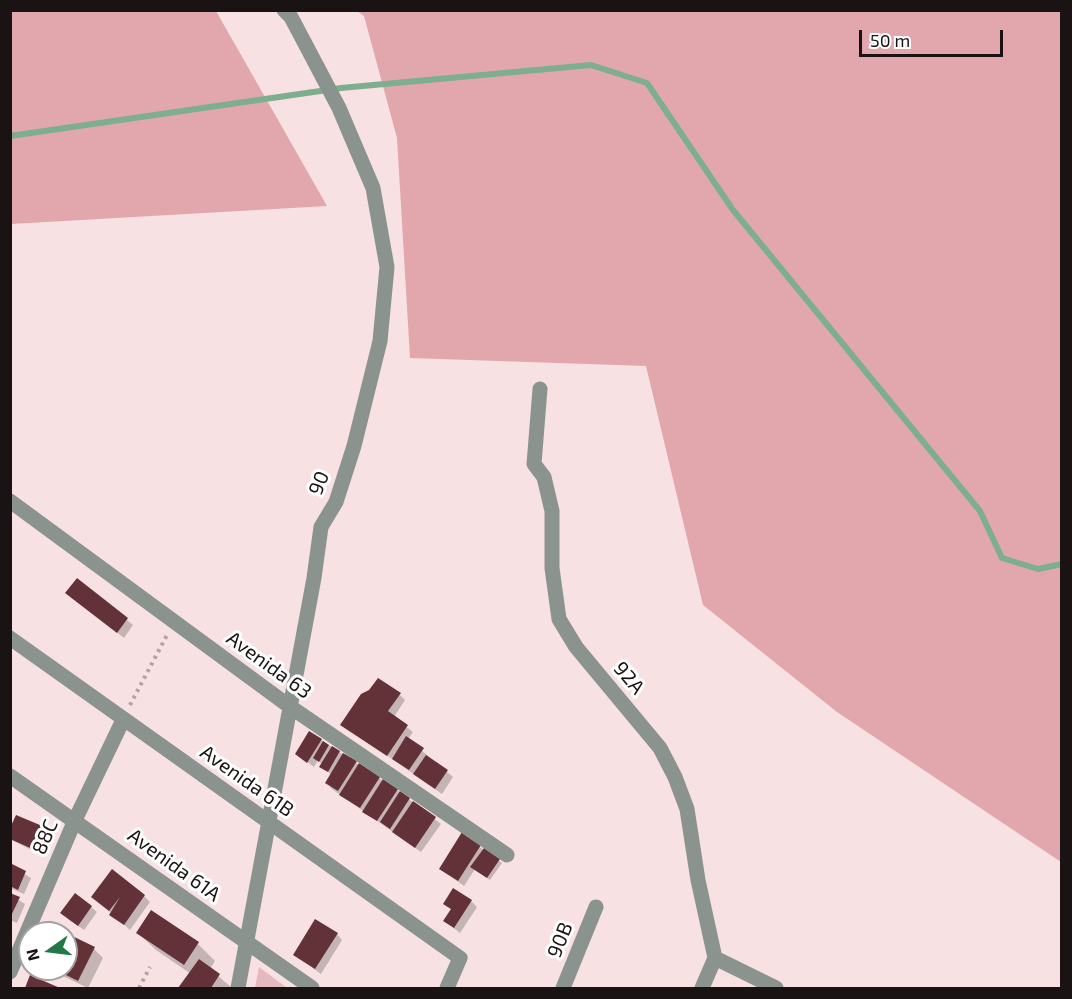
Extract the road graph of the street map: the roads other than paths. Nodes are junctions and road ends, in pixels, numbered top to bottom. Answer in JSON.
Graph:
{"nodes":[{"id":1,"x":284,"y":10,"type":"edge"},
{"id":2,"x":540,"y":389,"type":"dead end"},
{"id":3,"x":10,"y":501,"type":"edge"},
{"id":4,"x":10,"y":638,"type":"edge"},
{"id":5,"x":288,"y":706,"type":"junction"},
{"id":6,"x":123,"y":720,"type":"junction"},
{"id":7,"x":10,"y":776,"type":"edge"},
{"id":8,"x":75,"y":820,"type":"junction"},
{"id":9,"x":269,"y":821,"type":"junction"},
{"id":10,"x":507,"y":855,"type":"dead end"},
{"id":11,"x":597,"y":907,"type":"dead end"},
{"id":12,"x":246,"y":943,"type":"junction"},
{"id":13,"x":715,"y":958,"type":"junction"},
{"id":14,"x":10,"y":972,"type":"edge"},
{"id":15,"x":238,"y":988,"type":"edge"},
{"id":16,"x":312,"y":988,"type":"edge"},
{"id":17,"x":447,"y":988,"type":"edge"},
{"id":18,"x":563,"y":988,"type":"edge"},
{"id":19,"x":702,"y":988,"type":"edge"},
{"id":20,"x":776,"y":988,"type":"edge"}],
"edges":[{"from":1,"to":5,"type":"street","name":"90"},
{"from":2,"to":13,"type":"street","name":"92A"},
{"from":3,"to":5,"type":"street","name":"Avenida 63"},
{"from":4,"to":6,"type":"street","name":"Avenida 61B"},
{"from":5,"to":9,"type":"street","name":"90"},
{"from":5,"to":10,"type":"street","name":"Avenida 63"},
{"from":6,"to":8,"type":"street","name":"88C"},
{"from":6,"to":9,"type":"street","name":"Avenida 61B"},
{"from":7,"to":8,"type":"street","name":"Avenida 61A"},
{"from":8,"to":12,"type":"street","name":"Avenida 61A"},
{"from":8,"to":14,"type":"street","name":"88C"},
{"from":9,"to":12,"type":"street","name":"90"},
{"from":9,"to":17,"type":"street","name":"Avenida 61B"},
{"from":11,"to":18,"type":"street","name":"90B"},
{"from":12,"to":15,"type":"street","name":"90"},
{"from":12,"to":16,"type":"street","name":"Avenida 61A"},
{"from":13,"to":19,"type":"street"},
{"from":13,"to":20,"type":"street"}]}
